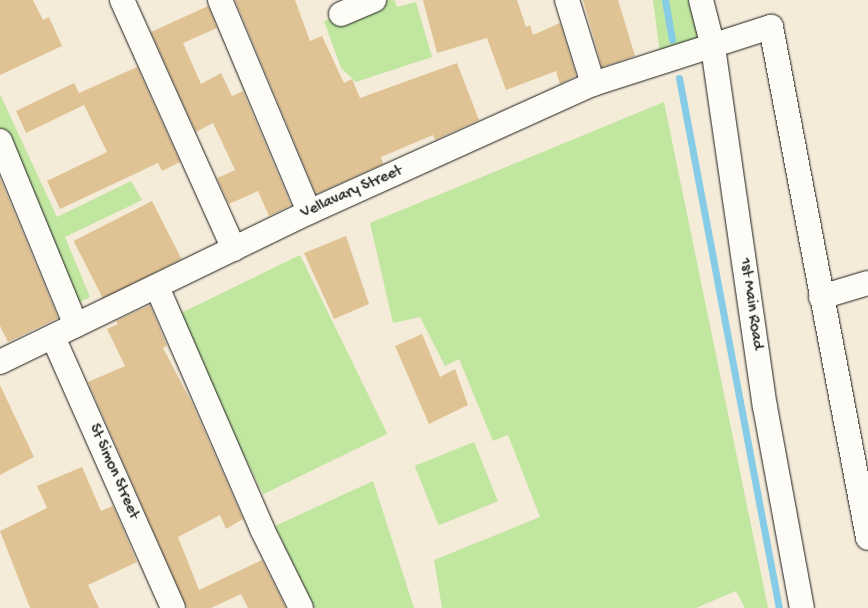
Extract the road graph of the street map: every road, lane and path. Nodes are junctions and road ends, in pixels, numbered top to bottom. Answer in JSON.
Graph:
{"nodes":[{"id":1,"x":122,"y":0,"type":"edge"},
{"id":2,"x":220,"y":0,"type":"edge"},
{"id":3,"x":374,"y":0,"type":"edge"},
{"id":4,"x":567,"y":0,"type":"edge"},
{"id":5,"x":702,"y":0,"type":"edge"},
{"id":6,"x":341,"y":14,"type":"dead end"},
{"id":7,"x":713,"y":47,"type":"junction"},
{"id":8,"x":593,"y":84,"type":"junction"},
{"id":9,"x":0,"y":141,"type":"edge"},
{"id":10,"x":309,"y":212,"type":"junction"},
{"id":11,"x":234,"y":249,"type":"junction"},
{"id":12,"x":868,"y":283,"type":"edge"},
{"id":13,"x":157,"y":286,"type":"junction"},
{"id":14,"x":821,"y":297,"type":"junction"},
{"id":15,"x":76,"y":325,"type":"junction"},
{"id":16,"x":53,"y":336,"type":"junction"},
{"id":17,"x":0,"y":362,"type":"edge"},
{"id":18,"x":861,"y":470,"type":"edge"},
{"id":19,"x":868,"y":538,"type":"edge"},
{"id":20,"x":173,"y":608,"type":"edge"},
{"id":21,"x":301,"y":608,"type":"edge"},
{"id":22,"x":802,"y":608,"type":"edge"}],
"edges":[{"from":1,"to":11,"type":"street"},
{"from":2,"to":10,"type":"street"},
{"from":3,"to":6,"type":"street"},
{"from":4,"to":8,"type":"street"},
{"from":5,"to":7,"type":"street","name":"1st Main Road"},
{"from":7,"to":8,"type":"street","name":"Vellavary Street"},
{"from":7,"to":14,"type":"street","name":"Vellavary Street"},
{"from":7,"to":22,"type":"street","name":"1st Main Road"},
{"from":8,"to":10,"type":"street","name":"Vellavary Street"},
{"from":9,"to":15,"type":"street"},
{"from":10,"to":11,"type":"street","name":"Vellavary Street"},
{"from":11,"to":13,"type":"street","name":"Vellavary Street"},
{"from":12,"to":14,"type":"street"},
{"from":13,"to":15,"type":"street","name":"Vellavary Street"},
{"from":13,"to":21,"type":"street"},
{"from":14,"to":18,"type":"street"},
{"from":15,"to":16,"type":"street","name":"Vellavary Street"},
{"from":16,"to":17,"type":"street","name":"Vellavary Street"},
{"from":16,"to":20,"type":"street","name":"St Simon Street"},
{"from":18,"to":19,"type":"street"}]}
